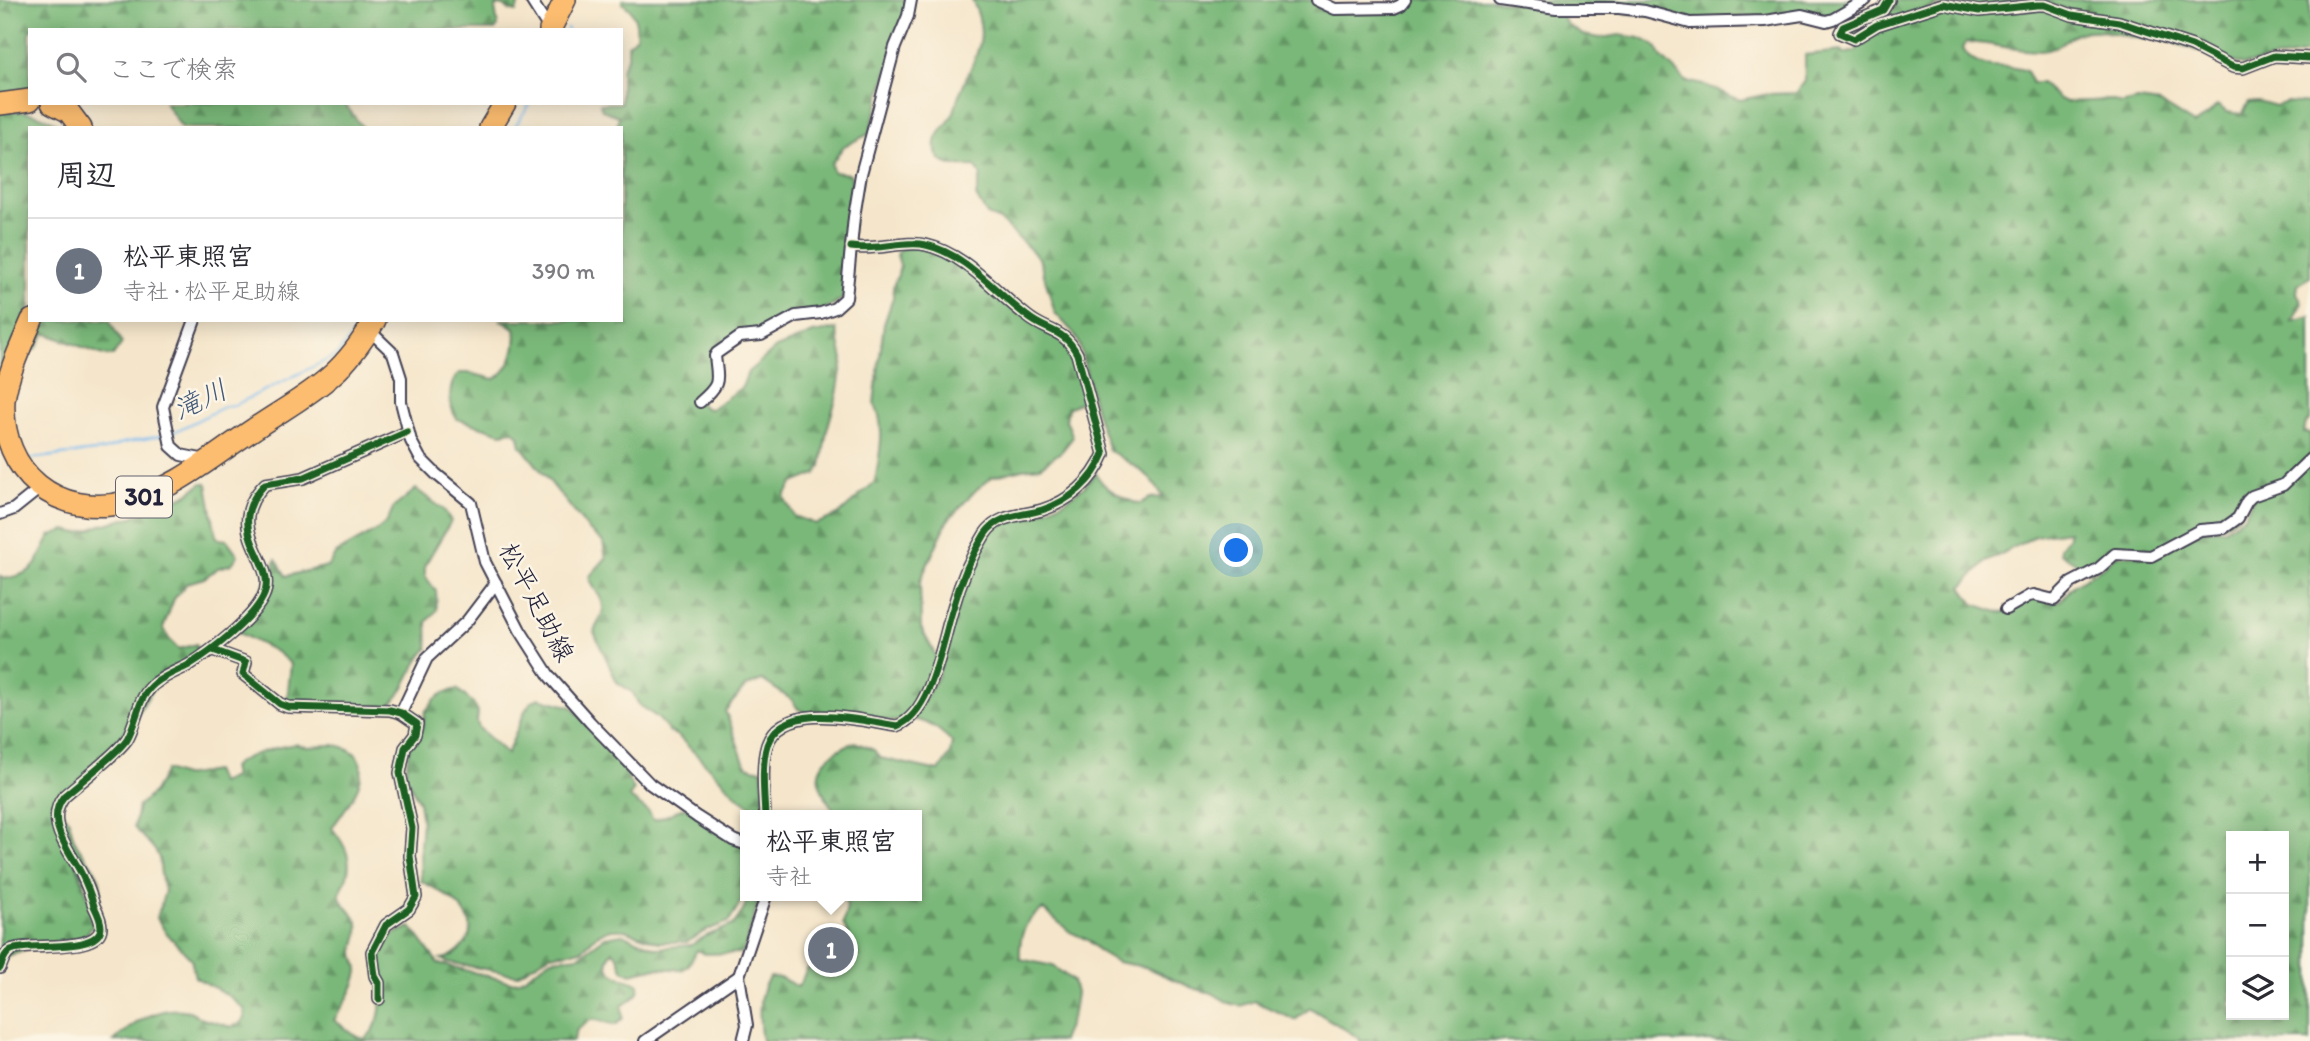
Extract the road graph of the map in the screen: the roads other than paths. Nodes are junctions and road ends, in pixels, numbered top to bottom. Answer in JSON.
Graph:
{"nodes":[{"id":1,"x":531,"y":0,"type":"edge"},
{"id":2,"x":565,"y":0,"type":"edge"},
{"id":3,"x":911,"y":0,"type":"edge"},
{"id":4,"x":1316,"y":0,"type":"edge"},
{"id":5,"x":1405,"y":0,"type":"edge"},
{"id":6,"x":1500,"y":0,"type":"edge"},
{"id":7,"x":1866,"y":0,"type":"edge"},
{"id":8,"x":1889,"y":0,"type":"edge"},
{"id":9,"x":549,"y":28,"type":"edge"},
{"id":10,"x":551,"y":28,"type":"edge"},
{"id":11,"x":2310,"y":58,"type":"edge"},
{"id":12,"x":28,"y":100,"type":"edge"},
{"id":13,"x":0,"y":104,"type":"edge"},
{"id":14,"x":55,"y":105,"type":"edge"},
{"id":15,"x":504,"y":105,"type":"edge"},
{"id":16,"x":80,"y":126,"type":"edge"},
{"id":17,"x":491,"y":126,"type":"edge"},
{"id":18,"x":851,"y":247,"type":"junction"},
{"id":19,"x":31,"y":322,"type":"edge"},
{"id":20,"x":194,"y":322,"type":"edge"},
{"id":21,"x":372,"y":325,"type":"edge"},
{"id":22,"x":700,"y":402,"type":"dead end"},
{"id":23,"x":407,"y":432,"type":"junction"},
{"id":24,"x":2310,"y":459,"type":"edge"},
{"id":25,"x":209,"y":460,"type":"junction"},
{"id":26,"x":39,"y":489,"type":"junction"},
{"id":27,"x":0,"y":514,"type":"edge"},
{"id":28,"x":496,"y":583,"type":"junction"},
{"id":29,"x":2006,"y":609,"type":"dead end"},
{"id":30,"x":212,"y":650,"type":"junction"},
{"id":31,"x":401,"y":713,"type":"junction"},
{"id":32,"x":765,"y":810,"type":"edge"},
{"id":33,"x":740,"y":842,"type":"edge"},
{"id":34,"x":764,"y":901,"type":"edge"},
{"id":35,"x":0,"y":968,"type":"edge"},
{"id":36,"x":739,"y":976,"type":"junction"},
{"id":37,"x":379,"y":999,"type":"dead end"},
{"id":38,"x":645,"y":1041,"type":"edge"},
{"id":39,"x":743,"y":1041,"type":"edge"}],
"edges":[{"from":1,"to":9,"type":"street"},
{"from":2,"to":10,"type":"highway"},
{"from":3,"to":18,"type":"street"},
{"from":4,"to":5,"type":"street"},
{"from":6,"to":7,"type":"street"},
{"from":8,"to":11,"type":"street"},
{"from":12,"to":13,"type":"highway"},
{"from":14,"to":16,"type":"highway"},
{"from":15,"to":17,"type":"highway"},
{"from":18,"to":22,"type":"street"},
{"from":18,"to":32,"type":"street"},
{"from":19,"to":26,"type":"highway","number":"301"},
{"from":20,"to":25,"type":"street"},
{"from":21,"to":23,"type":"street","name":"松平足助線"},
{"from":21,"to":25,"type":"highway","number":"301"},
{"from":23,"to":28,"type":"street","name":"松平足助線"},
{"from":23,"to":30,"type":"street"},
{"from":24,"to":29,"type":"street"},
{"from":25,"to":26,"type":"highway","number":"301"},
{"from":26,"to":27,"type":"street"},
{"from":28,"to":31,"type":"street"},
{"from":28,"to":33,"type":"street","name":"松平足助線"},
{"from":30,"to":31,"type":"street"},
{"from":30,"to":35,"type":"street"},
{"from":31,"to":37,"type":"street"},
{"from":34,"to":36,"type":"street"},
{"from":36,"to":38,"type":"street"},
{"from":36,"to":39,"type":"street"}]}
